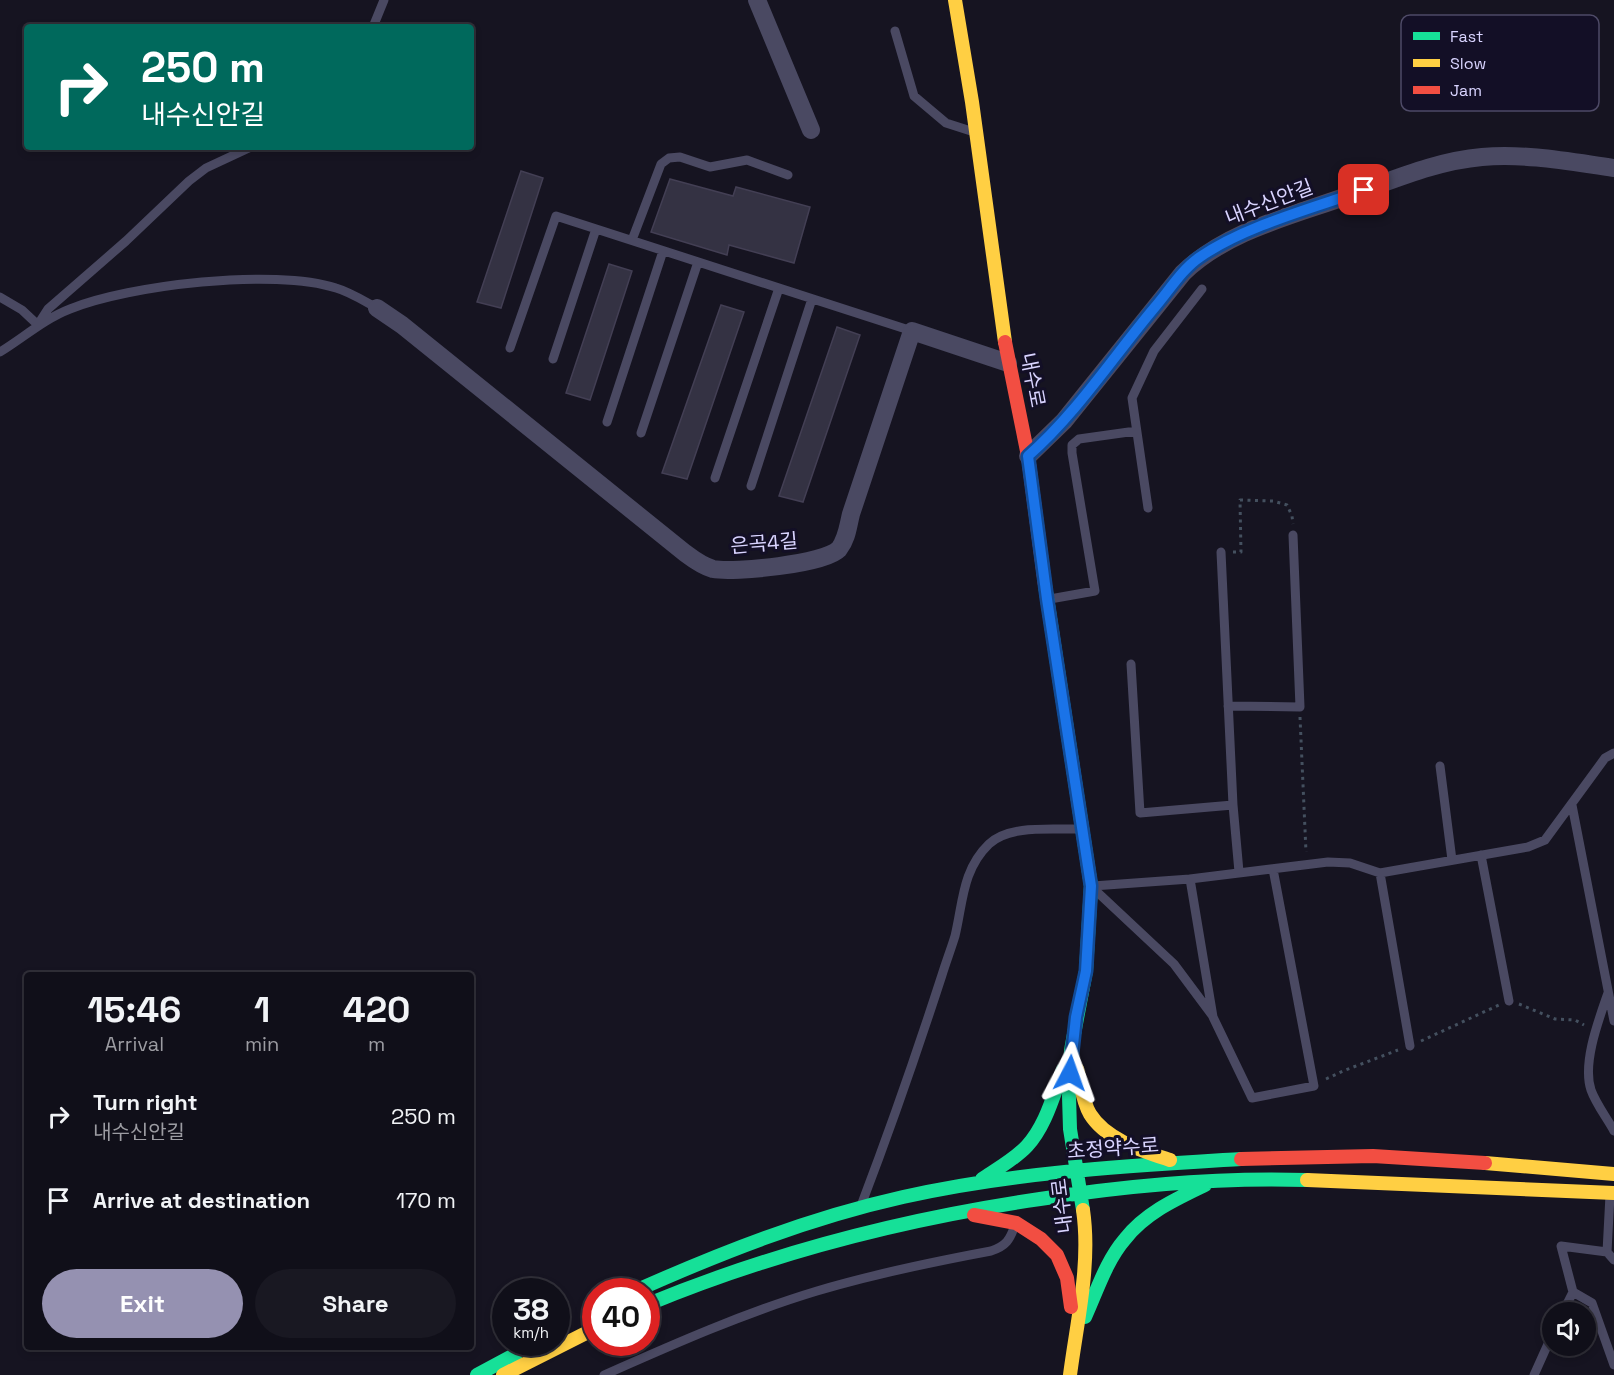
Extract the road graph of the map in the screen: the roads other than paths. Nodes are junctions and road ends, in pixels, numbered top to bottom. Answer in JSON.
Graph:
{"nodes":[{"id":1,"x":384,"y":0,"type":"edge"},
{"id":2,"x":757,"y":0,"type":"edge"},
{"id":3,"x":955,"y":0,"type":"edge"},
{"id":4,"x":374,"y":24,"type":"edge"},
{"id":5,"x":895,"y":31,"type":"dead end"},
{"id":6,"x":811,"y":130,"type":"dead end"},
{"id":7,"x":976,"y":132,"type":"junction"},
{"id":8,"x":245,"y":150,"type":"edge"},
{"id":9,"x":1614,"y":168,"type":"edge"},
{"id":10,"x":788,"y":175,"type":"dead end"},
{"id":11,"x":596,"y":229,"type":"junction"},
{"id":12,"x":632,"y":240,"type":"junction"},
{"id":13,"x":663,"y":251,"type":"junction"},
{"id":14,"x":698,"y":262,"type":"junction"},
{"id":15,"x":779,"y":288,"type":"junction"},
{"id":16,"x":1202,"y":289,"type":"dead end"},
{"id":17,"x":0,"y":297,"type":"edge"},
{"id":18,"x":812,"y":299,"type":"junction"},
{"id":19,"x":377,"y":308,"type":"joint"},
{"id":20,"x":38,"y":325,"type":"junction"},
{"id":21,"x":912,"y":331,"type":"junction"},
{"id":22,"x":510,"y":348,"type":"dead end"},
{"id":23,"x":0,"y":352,"type":"edge"},
{"id":24,"x":553,"y":359,"type":"dead end"},
{"id":25,"x":1008,"y":363,"type":"junction"},
{"id":26,"x":607,"y":422,"type":"dead end"},
{"id":27,"x":1136,"y":431,"type":"junction"},
{"id":28,"x":640,"y":433,"type":"dead end"},
{"id":29,"x":1028,"y":456,"type":"junction"},
{"id":30,"x":715,"y":478,"type":"dead end"},
{"id":31,"x":751,"y":486,"type":"dead end"},
{"id":32,"x":1148,"y":508,"type":"dead end"},
{"id":33,"x":1293,"y":535,"type":"road end"},
{"id":34,"x":1221,"y":552,"type":"road end"},
{"id":35,"x":1047,"y":599,"type":"junction"},
{"id":36,"x":1131,"y":664,"type":"dead end"},
{"id":37,"x":1228,"y":706,"type":"junction"},
{"id":38,"x":1614,"y":753,"type":"edge"},
{"id":39,"x":1440,"y":766,"type":"dead end"},
{"id":40,"x":1233,"y":805,"type":"junction"},
{"id":41,"x":1572,"y":805,"type":"junction"},
{"id":42,"x":1084,"y":829,"type":"junction"},
{"id":43,"x":1481,"y":855,"type":"junction"},
{"id":44,"x":1452,"y":861,"type":"junction"},
{"id":45,"x":1273,"y":869,"type":"junction"},
{"id":46,"x":1239,"y":872,"type":"junction"},
{"id":47,"x":1380,"y":873,"type":"junction"},
{"id":48,"x":1190,"y":879,"type":"junction"},
{"id":49,"x":1091,"y":886,"type":"junction"},
{"id":50,"x":1608,"y":991,"type":"junction"},
{"id":51,"x":1509,"y":1001,"type":"road end"},
{"id":52,"x":1214,"y":1017,"type":"junction"},
{"id":53,"x":1614,"y":1021,"type":"edge"},
{"id":54,"x":1410,"y":1046,"type":"road end"},
{"id":55,"x":1071,"y":1050,"type":"junction"},
{"id":56,"x":1614,"y":1131,"type":"edge"},
{"id":57,"x":1179,"y":1163,"type":"junction"},
{"id":58,"x":1077,"y":1170,"type":"junction"},
{"id":59,"x":1614,"y":1174,"type":"edge"},
{"id":60,"x":1215,"y":1181,"type":"junction"},
{"id":61,"x":975,"y":1184,"type":"junction"},
{"id":62,"x":1612,"y":1192,"type":"edge"},
{"id":63,"x":1081,"y":1193,"type":"junction"},
{"id":64,"x":860,"y":1209,"type":"junction"},
{"id":65,"x":956,"y":1211,"type":"junction"},
{"id":66,"x":1016,"y":1223,"type":"junction"},
{"id":67,"x":1607,"y":1252,"type":"junction"},
{"id":68,"x":1614,"y":1260,"type":"edge"},
{"id":69,"x":660,"y":1280,"type":"edge"},
{"id":70,"x":1572,"y":1292,"type":"junction"},
{"id":71,"x":660,"y":1299,"type":"edge"},
{"id":72,"x":1568,"y":1302,"type":"edge"},
{"id":73,"x":582,"y":1335,"type":"edge"},
{"id":74,"x":1075,"y":1336,"type":"junction"},
{"id":75,"x":512,"y":1356,"type":"edge"},
{"id":76,"x":1543,"y":1356,"type":"edge"},
{"id":77,"x":1614,"y":1365,"type":"edge"},
{"id":78,"x":477,"y":1375,"type":"edge"},
{"id":79,"x":503,"y":1375,"type":"edge"},
{"id":80,"x":604,"y":1375,"type":"edge"},
{"id":81,"x":1070,"y":1375,"type":"edge"},
{"id":82,"x":1534,"y":1375,"type":"edge"}],
"edges":[{"from":1,"to":4,"type":"lane"},
{"from":2,"to":6,"type":"street"},
{"from":3,"to":7,"type":"main road","name":"내수로"},
{"from":5,"to":7,"type":"lane"},
{"from":7,"to":25,"type":"main road","name":"내수로"},
{"from":8,"to":20,"type":"lane"},
{"from":9,"to":29,"type":"street","name":"내수신안길"},
{"from":10,"to":12,"type":"lane"},
{"from":11,"to":12,"type":"lane"},
{"from":11,"to":22,"type":"lane"},
{"from":11,"to":24,"type":"lane"},
{"from":12,"to":13,"type":"lane"},
{"from":13,"to":14,"type":"lane"},
{"from":13,"to":26,"type":"lane"},
{"from":14,"to":15,"type":"lane"},
{"from":14,"to":28,"type":"lane"},
{"from":15,"to":18,"type":"lane"},
{"from":15,"to":30,"type":"lane"},
{"from":16,"to":27,"type":"lane"},
{"from":17,"to":20,"type":"lane"},
{"from":18,"to":21,"type":"lane"},
{"from":18,"to":31,"type":"lane"},
{"from":19,"to":20,"type":"lane"},
{"from":19,"to":21,"type":"street","name":"은곡4길"},
{"from":20,"to":23,"type":"lane"},
{"from":21,"to":25,"type":"street"},
{"from":25,"to":29,"type":"main road","name":"내수로"},
{"from":27,"to":32,"type":"lane"},
{"from":27,"to":35,"type":"lane"},
{"from":29,"to":35,"type":"main road","name":"내수로"},
{"from":33,"to":37,"type":"lane"},
{"from":34,"to":37,"type":"lane"},
{"from":35,"to":42,"type":"main road","name":"내수로"},
{"from":36,"to":40,"type":"lane"},
{"from":37,"to":40,"type":"lane"},
{"from":38,"to":41,"type":"lane"},
{"from":39,"to":44,"type":"lane"},
{"from":40,"to":46,"type":"lane"},
{"from":41,"to":43,"type":"lane"},
{"from":41,"to":50,"type":"lane"},
{"from":42,"to":49,"type":"main road","name":"내수로"},
{"from":42,"to":64,"type":"lane"},
{"from":43,"to":44,"type":"lane"},
{"from":43,"to":51,"type":"lane"},
{"from":44,"to":47,"type":"lane"},
{"from":45,"to":46,"type":"lane"},
{"from":45,"to":47,"type":"lane"},
{"from":45,"to":52,"type":"lane"},
{"from":46,"to":48,"type":"lane"},
{"from":47,"to":54,"type":"lane"},
{"from":48,"to":49,"type":"lane"},
{"from":48,"to":52,"type":"lane"},
{"from":49,"to":52,"type":"lane"},
{"from":49,"to":55,"type":"main road","name":"내수로"},
{"from":50,"to":53,"type":"lane"},
{"from":50,"to":56,"type":"lane"},
{"from":55,"to":57,"type":"main road"},
{"from":55,"to":58,"type":"main road","name":"내수로"},
{"from":55,"to":61,"type":"main road"},
{"from":57,"to":58,"type":"main road","name":"초정약수로"},
{"from":57,"to":59,"type":"main road","name":"초정약수로"},
{"from":58,"to":61,"type":"main road","name":"초정약수로"},
{"from":58,"to":63,"type":"main road","name":"내수로"},
{"from":60,"to":62,"type":"main road","name":"초정약수로"},
{"from":60,"to":63,"type":"main road","name":"초정약수로"},
{"from":60,"to":74,"type":"main road"},
{"from":61,"to":64,"type":"main road","name":"초정약수로"},
{"from":62,"to":67,"type":"lane"},
{"from":63,"to":65,"type":"main road","name":"초정약수로"},
{"from":63,"to":74,"type":"main road","name":"내수로"},
{"from":64,"to":69,"type":"main road","name":"초정약수로"},
{"from":65,"to":66,"type":"main road"},
{"from":65,"to":71,"type":"main road","name":"초정약수로"},
{"from":66,"to":74,"type":"main road"},
{"from":66,"to":80,"type":"lane"},
{"from":67,"to":68,"type":"lane"},
{"from":67,"to":70,"type":"lane"},
{"from":70,"to":72,"type":"lane"},
{"from":70,"to":77,"type":"lane"},
{"from":73,"to":79,"type":"main road"},
{"from":74,"to":81,"type":"main road","name":"내수로"},
{"from":75,"to":78,"type":"main road"},
{"from":76,"to":82,"type":"lane"}]}
